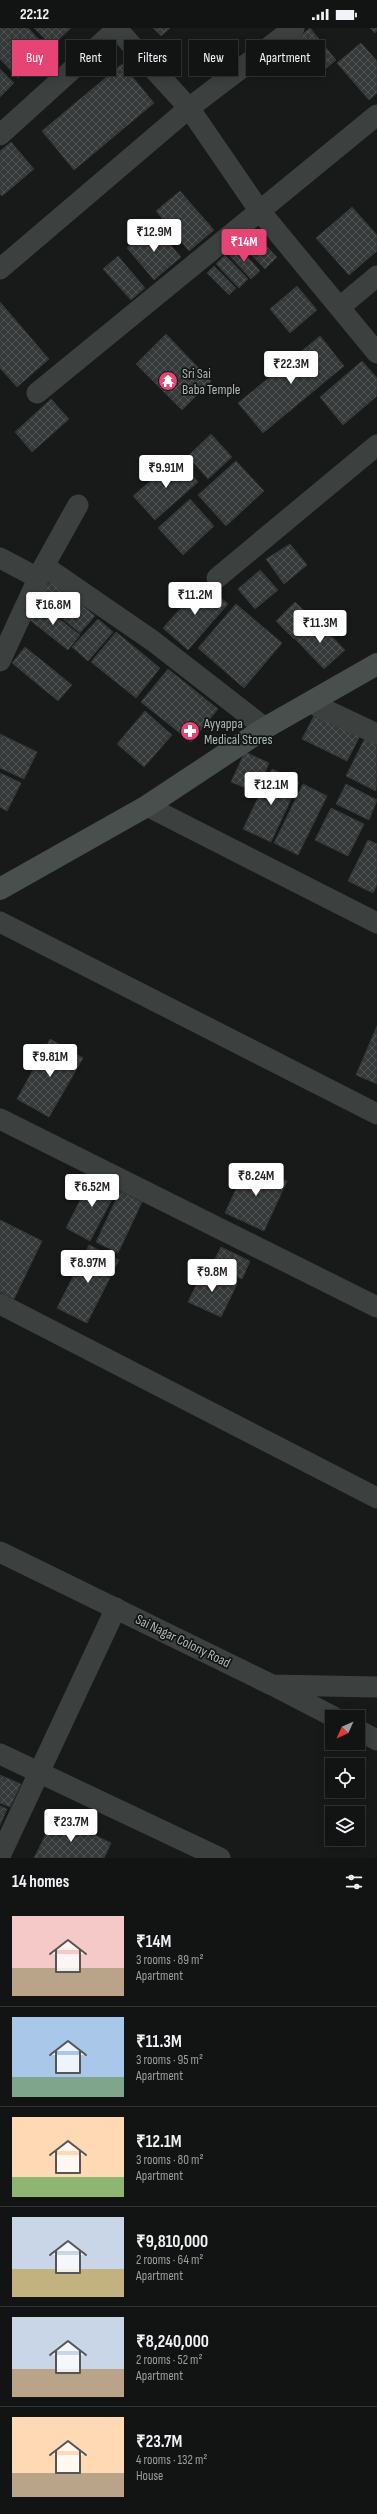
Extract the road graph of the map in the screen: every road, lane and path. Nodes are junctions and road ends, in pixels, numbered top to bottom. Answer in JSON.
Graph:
{"nodes":[{"id":1,"x":118,"y":28,"type":"edge"},
{"id":2,"x":294,"y":28,"type":"edge"},
{"id":3,"x":190,"y":108,"type":"junction"},
{"id":4,"x":377,"y":116,"type":"edge"},
{"id":5,"x":0,"y":135,"type":"edge"},
{"id":6,"x":259,"y":210,"type":"junction"},
{"id":7,"x":0,"y":269,"type":"edge"},
{"id":8,"x":377,"y":276,"type":"edge"},
{"id":9,"x":340,"y":307,"type":"junction"},
{"id":10,"x":377,"y":353,"type":"edge"},
{"id":11,"x":37,"y":393,"type":"dead end"},
{"id":12,"x":377,"y":445,"type":"edge"},
{"id":13,"x":78,"y":505,"type":"dead end"},
{"id":14,"x":0,"y":558,"type":"edge"},
{"id":15,"x":41,"y":572,"type":"junction"},
{"id":16,"x":217,"y":578,"type":"dead end"},
{"id":17,"x":0,"y":660,"type":"edge"},
{"id":18,"x":377,"y":664,"type":"edge"},
{"id":19,"x":311,"y":703,"type":"junction"},
{"id":20,"x":265,"y":728,"type":"junction"},
{"id":21,"x":377,"y":734,"type":"edge"},
{"id":22,"x":147,"y":806,"type":"junction"},
{"id":23,"x":0,"y":889,"type":"edge"},
{"id":24,"x":0,"y":922,"type":"edge"},
{"id":25,"x":377,"y":923,"type":"edge"},
{"id":26,"x":377,"y":1114,"type":"edge"},
{"id":27,"x":0,"y":1119,"type":"edge"},
{"id":28,"x":0,"y":1304,"type":"edge"},
{"id":29,"x":377,"y":1307,"type":"edge"},
{"id":30,"x":377,"y":1498,"type":"edge"},
{"id":31,"x":0,"y":1552,"type":"edge"},
{"id":32,"x":116,"y":1608,"type":"junction"},
{"id":33,"x":272,"y":1685,"type":"junction"},
{"id":34,"x":377,"y":1687,"type":"edge"},
{"id":35,"x":325,"y":1712,"type":"edge"},
{"id":36,"x":365,"y":1734,"type":"edge"},
{"id":37,"x":377,"y":1740,"type":"edge"},
{"id":38,"x":0,"y":1754,"type":"edge"},
{"id":39,"x":39,"y":1772,"type":"junction"},
{"id":40,"x":0,"y":1856,"type":"edge"},
{"id":41,"x":220,"y":1858,"type":"edge"}],
"edges":[{"from":1,"to":3,"type":"street"},
{"from":1,"to":5,"type":"street"},
{"from":2,"to":3,"type":"street"},
{"from":3,"to":6,"type":"street"},
{"from":3,"to":7,"type":"street"},
{"from":4,"to":6,"type":"street"},
{"from":6,"to":9,"type":"street"},
{"from":6,"to":11,"type":"street"},
{"from":8,"to":9,"type":"street"},
{"from":9,"to":10,"type":"street"},
{"from":12,"to":16,"type":"street"},
{"from":13,"to":15,"type":"street"},
{"from":14,"to":15,"type":"street"},
{"from":15,"to":17,"type":"street"},
{"from":15,"to":20,"type":"street"},
{"from":18,"to":19,"type":"street"},
{"from":19,"to":20,"type":"street"},
{"from":19,"to":21,"type":"street"},
{"from":20,"to":22,"type":"street"},
{"from":22,"to":23,"type":"street"},
{"from":22,"to":25,"type":"street"},
{"from":24,"to":26,"type":"street"},
{"from":27,"to":29,"type":"street"},
{"from":28,"to":30,"type":"street"},
{"from":31,"to":32,"type":"street","name":"Sai Nagar Colony Road"},
{"from":32,"to":33,"type":"street","name":"Sai Nagar Colony Road"},
{"from":32,"to":39,"type":"street"},
{"from":33,"to":34,"type":"street","name":"Sai Nagar Colony Road"},
{"from":33,"to":35,"type":"street"},
{"from":36,"to":37,"type":"street"},
{"from":38,"to":39,"type":"street"},
{"from":39,"to":40,"type":"street"},
{"from":39,"to":41,"type":"street"}]}
